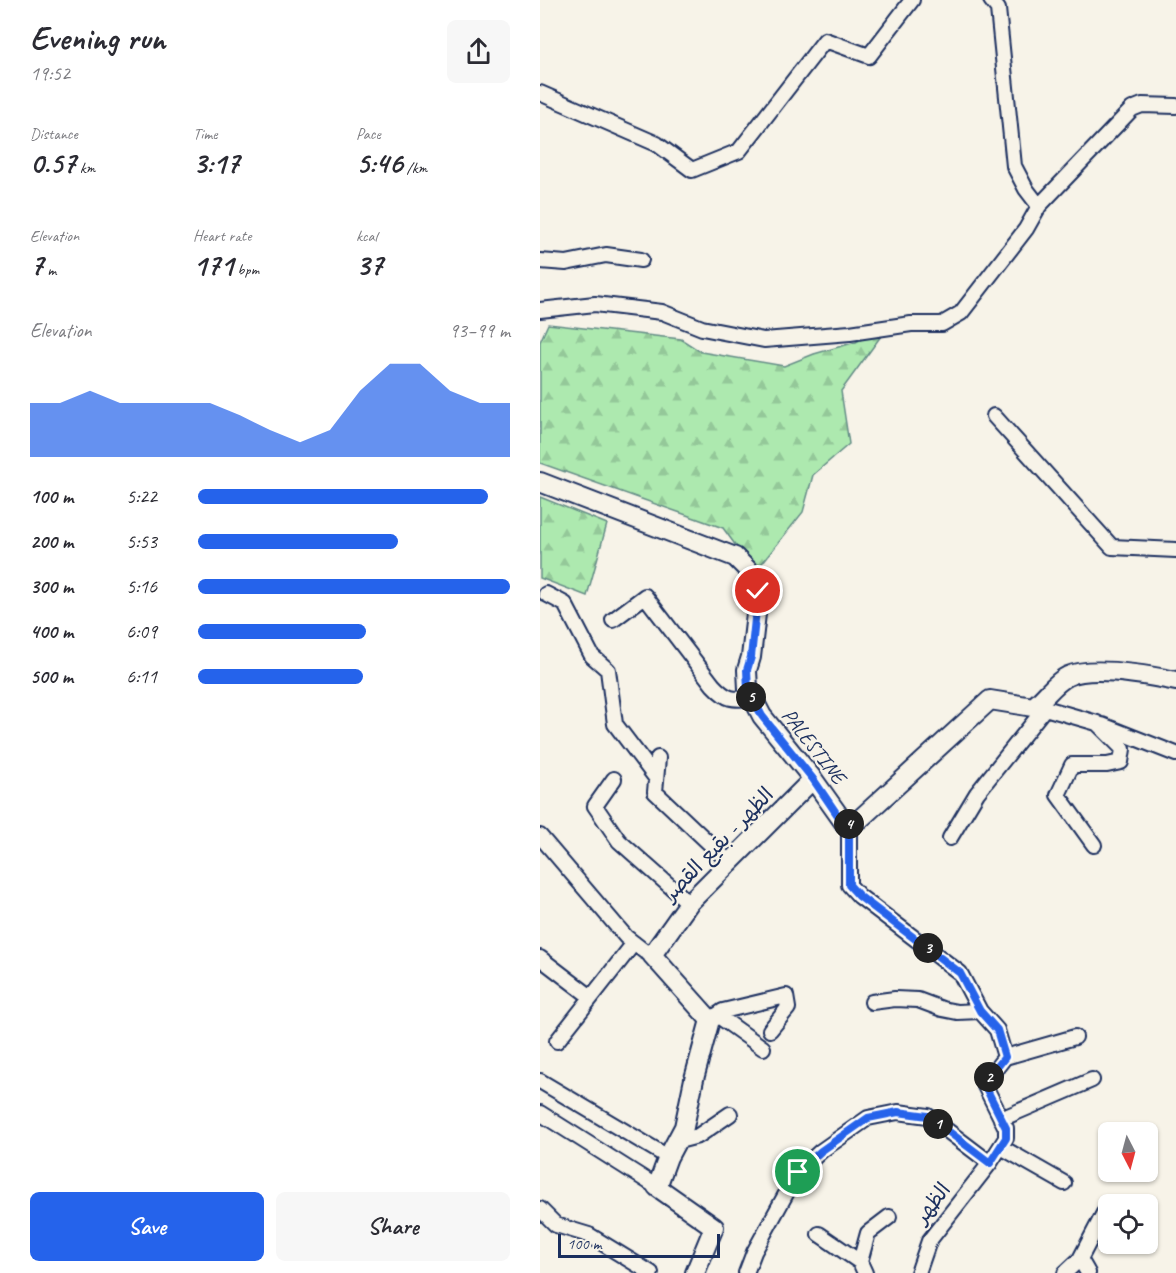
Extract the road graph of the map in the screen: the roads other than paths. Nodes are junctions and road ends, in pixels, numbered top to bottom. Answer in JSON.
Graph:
{"nodes":[{"id":1,"x":912,"y":0,"type":"edge"},
{"id":2,"x":990,"y":0,"type":"edge"},
{"id":3,"x":540,"y":93,"type":"edge"},
{"id":4,"x":1176,"y":106,"type":"edge"},
{"id":5,"x":1039,"y":206,"type":"junction"},
{"id":6,"x":641,"y":260,"type":"dead end"},
{"id":7,"x":540,"y":261,"type":"edge"},
{"id":8,"x":540,"y":310,"type":"edge"},
{"id":9,"x":994,"y":416,"type":"dead end"},
{"id":10,"x":540,"y":482,"type":"edge"},
{"id":11,"x":1176,"y":550,"type":"edge"},
{"id":12,"x":546,"y":594,"type":"dead end"},
{"id":13,"x":613,"y":620,"type":"dead end"},
{"id":14,"x":1176,"y":681,"type":"edge"},
{"id":15,"x":752,"y":698,"type":"junction"},
{"id":16,"x":1040,"y":706,"type":"junction"},
{"id":17,"x":1097,"y":723,"type":"junction"},
{"id":18,"x":1176,"y":754,"type":"edge"},
{"id":19,"x":658,"y":758,"type":"dead end"},
{"id":20,"x":614,"y":778,"type":"dead end"},
{"id":21,"x":656,"y":778,"type":"junction"},
{"id":22,"x":813,"y":779,"type":"junction"},
{"id":23,"x":849,"y":824,"type":"junction"},
{"id":24,"x":540,"y":836,"type":"edge"},
{"id":25,"x":950,"y":838,"type":"dead end"},
{"id":26,"x":1094,"y":845,"type":"dead end"},
{"id":27,"x":729,"y":862,"type":"junction"},
{"id":28,"x":689,"y":903,"type":"junction"},
{"id":29,"x":634,"y":944,"type":"junction"},
{"id":30,"x":652,"y":955,"type":"junction"},
{"id":31,"x":540,"y":958,"type":"edge"},
{"id":32,"x":591,"y":997,"type":"junction"},
{"id":33,"x":872,"y":1002,"type":"dead end"},
{"id":34,"x":980,"y":1011,"type":"junction"},
{"id":35,"x":713,"y":1017,"type":"junction"},
{"id":36,"x":770,"y":1030,"type":"dead end"},
{"id":37,"x":1075,"y":1037,"type":"dead end"},
{"id":38,"x":556,"y":1041,"type":"dead end"},
{"id":39,"x":763,"y":1048,"type":"dead end"},
{"id":40,"x":1005,"y":1057,"type":"junction"},
{"id":41,"x":1092,"y":1080,"type":"dead end"},
{"id":42,"x":540,"y":1081,"type":"edge"},
{"id":43,"x":540,"y":1113,"type":"edge"},
{"id":44,"x":730,"y":1114,"type":"dead end"},
{"id":45,"x":1001,"y":1119,"type":"junction"},
{"id":46,"x":1001,"y":1147,"type":"junction"},
{"id":47,"x":672,"y":1150,"type":"junction"},
{"id":48,"x":990,"y":1163,"type":"junction"},
{"id":49,"x":1064,"y":1183,"type":"dead end"},
{"id":50,"x":657,"y":1187,"type":"junction"},
{"id":51,"x":540,"y":1209,"type":"edge"},
{"id":52,"x":889,"y":1217,"type":"dead end"},
{"id":53,"x":1098,"y":1224,"type":"edge"},
{"id":54,"x":819,"y":1234,"type":"dead end"},
{"id":55,"x":1080,"y":1259,"type":"junction"},
{"id":56,"x":862,"y":1267,"type":"edge"},
{"id":57,"x":651,"y":1273,"type":"edge"},
{"id":58,"x":695,"y":1273,"type":"edge"},
{"id":59,"x":746,"y":1273,"type":"edge"},
{"id":60,"x":918,"y":1273,"type":"edge"},
{"id":61,"x":1065,"y":1273,"type":"edge"},
{"id":62,"x":1088,"y":1273,"type":"edge"}],
"edges":[{"from":1,"to":3,"type":"street"},
{"from":2,"to":5,"type":"street"},
{"from":4,"to":5,"type":"street"},
{"from":5,"to":8,"type":"street"},
{"from":6,"to":7,"type":"street"},
{"from":9,"to":11,"type":"street"},
{"from":10,"to":15,"type":"main road","name":"PALESTINE"},
{"from":12,"to":21,"type":"street"},
{"from":13,"to":15,"type":"street"},
{"from":14,"to":16,"type":"main road"},
{"from":15,"to":22,"type":"main road","name":"PALESTINE"},
{"from":16,"to":17,"type":"street"},
{"from":16,"to":23,"type":"main road"},
{"from":16,"to":25,"type":"street"},
{"from":17,"to":18,"type":"street"},
{"from":17,"to":26,"type":"street"},
{"from":19,"to":21,"type":"street"},
{"from":20,"to":28,"type":"street"},
{"from":21,"to":27,"type":"street"},
{"from":22,"to":23,"type":"main road","name":"PALESTINE"},
{"from":22,"to":27,"type":"main road","name":"الظهر - بقيع القصر"},
{"from":23,"to":34,"type":"street"},
{"from":24,"to":29,"type":"street"},
{"from":27,"to":28,"type":"main road","name":"الظهر - بقيع القصر"},
{"from":28,"to":30,"type":"main road","name":"الظهر - بقيع القصر"},
{"from":29,"to":30,"type":"street"},
{"from":29,"to":32,"type":"street"},
{"from":30,"to":35,"type":"main road"},
{"from":31,"to":32,"type":"street"},
{"from":32,"to":38,"type":"street"},
{"from":33,"to":34,"type":"street"},
{"from":34,"to":40,"type":"street"},
{"from":35,"to":36,"type":"street"},
{"from":35,"to":39,"type":"street"},
{"from":35,"to":47,"type":"main road"},
{"from":37,"to":40,"type":"street"},
{"from":40,"to":45,"type":"street"},
{"from":41,"to":45,"type":"street"},
{"from":42,"to":47,"type":"street"},
{"from":43,"to":50,"type":"street"},
{"from":44,"to":47,"type":"street"},
{"from":45,"to":46,"type":"street"},
{"from":46,"to":48,"type":"street","name":"الظهر"},
{"from":46,"to":49,"type":"street"},
{"from":47,"to":50,"type":"main road"},
{"from":48,"to":59,"type":"street"},
{"from":48,"to":60,"type":"street","name":"الظهر"},
{"from":50,"to":58,"type":"main road"},
{"from":51,"to":57,"type":"street"},
{"from":52,"to":56,"type":"street","name":"الظهر"},
{"from":53,"to":55,"type":"street"},
{"from":54,"to":56,"type":"street"},
{"from":55,"to":61,"type":"street"},
{"from":55,"to":62,"type":"street"}]}
